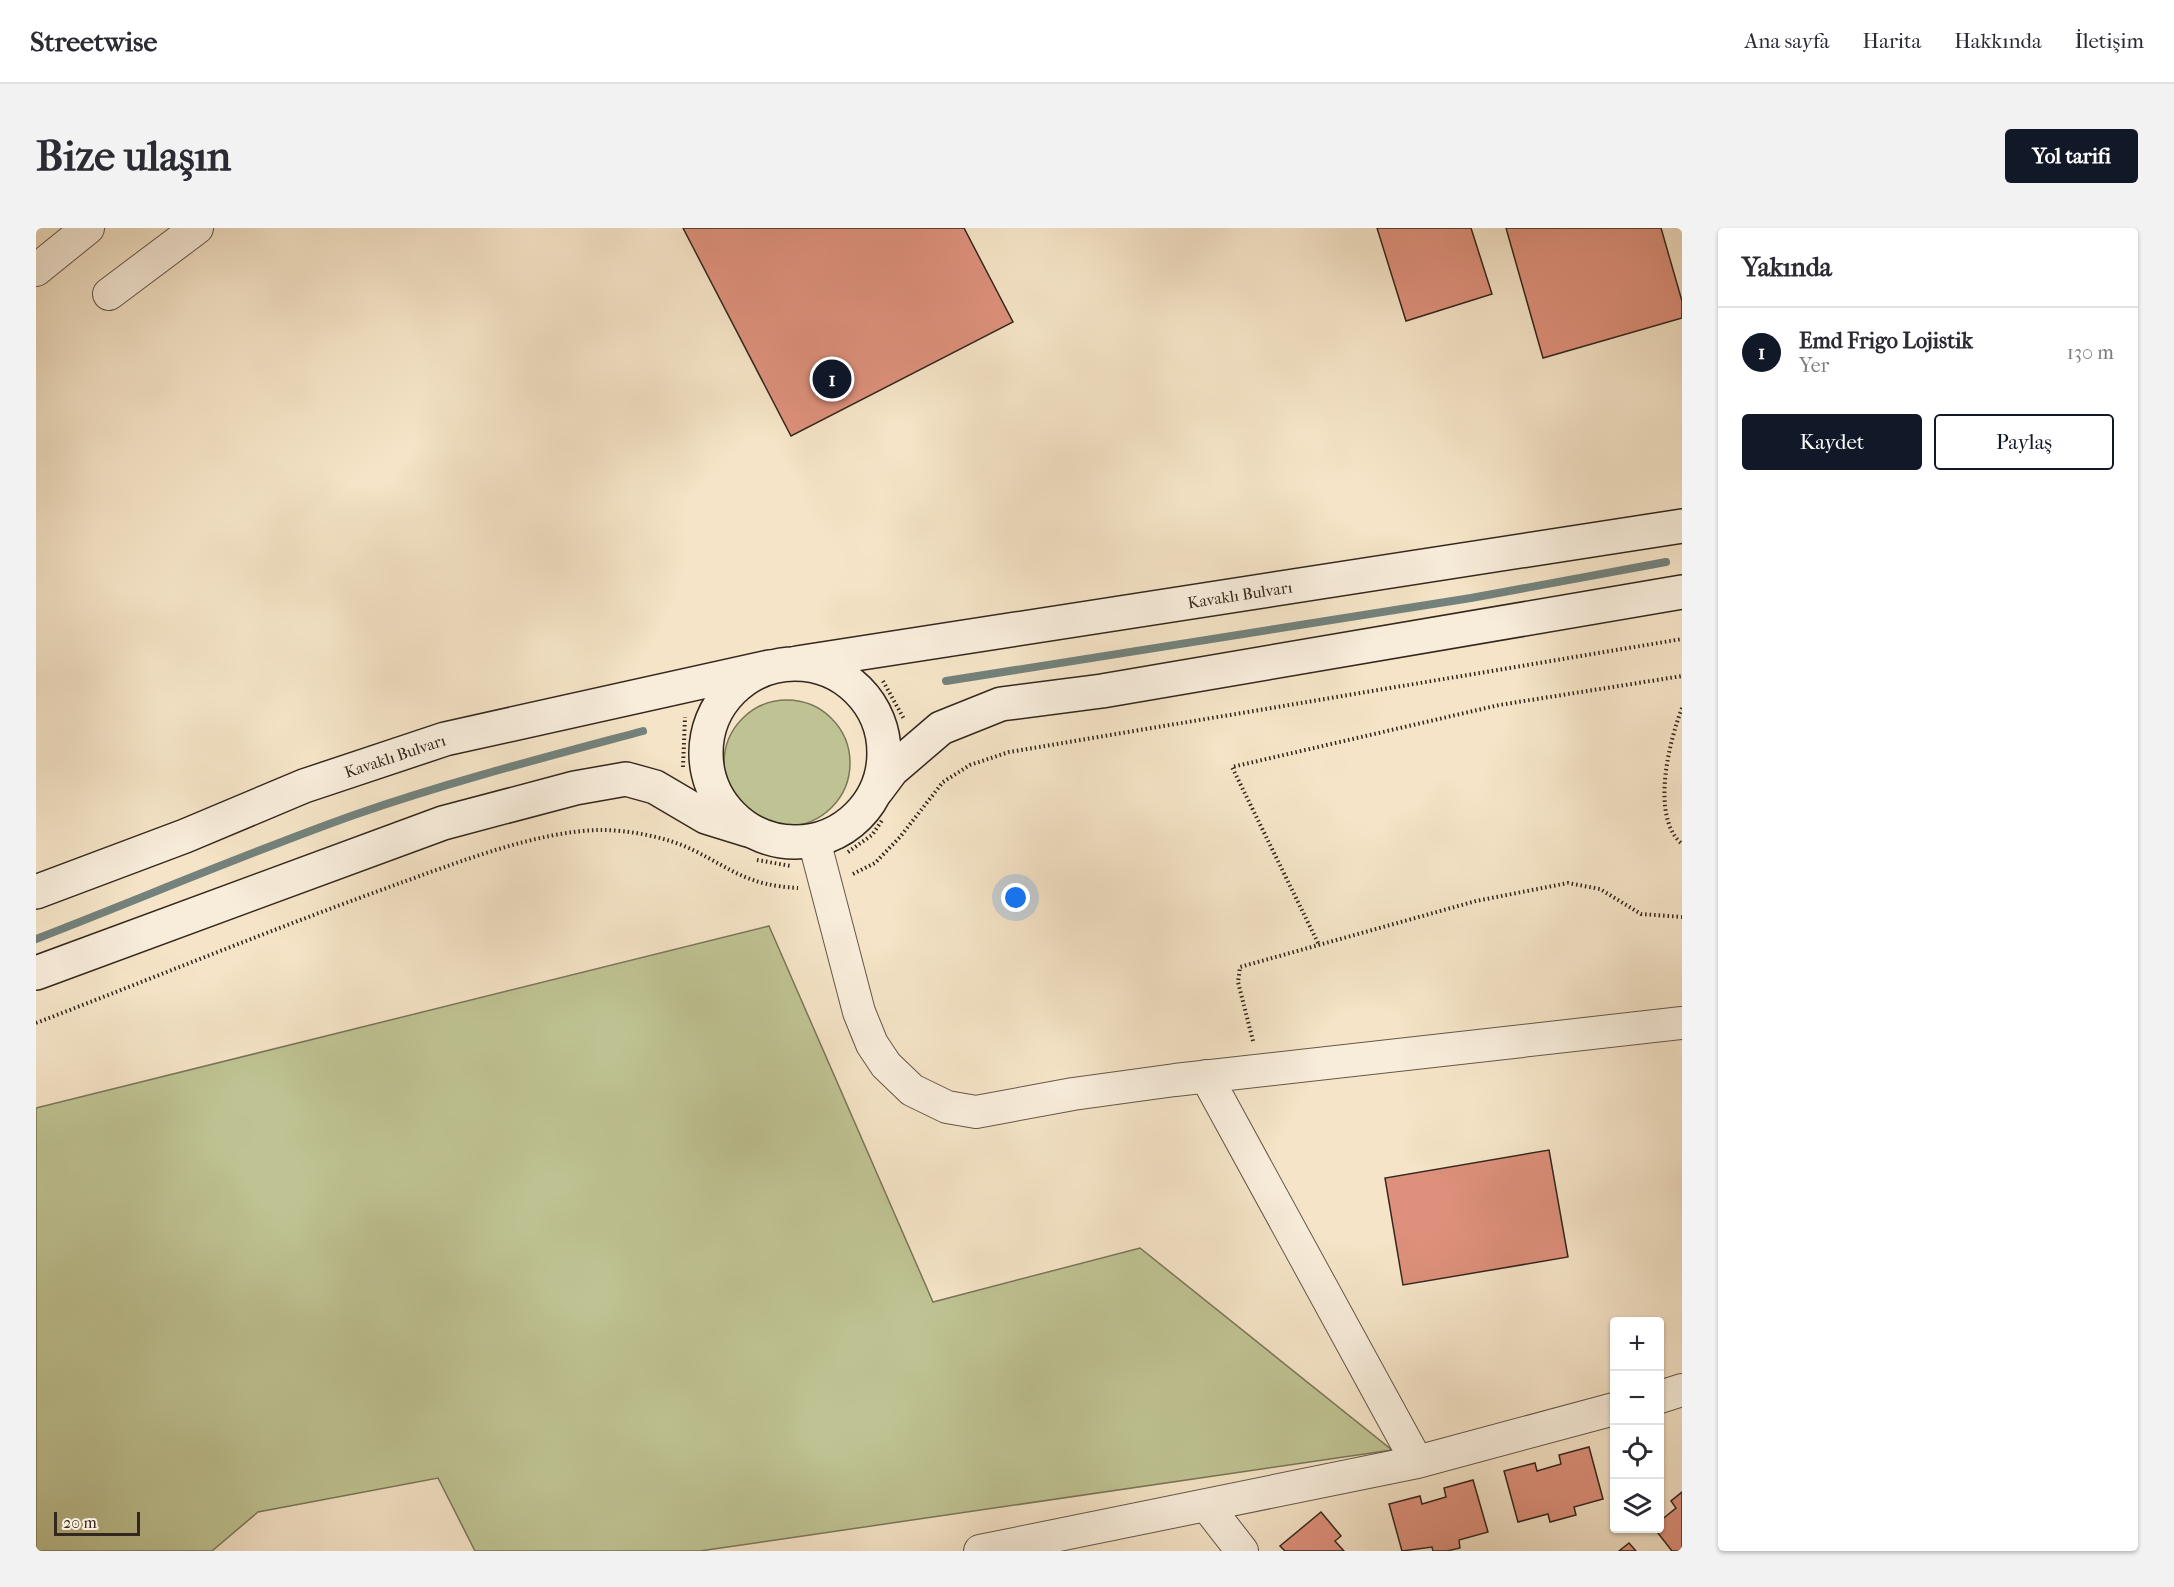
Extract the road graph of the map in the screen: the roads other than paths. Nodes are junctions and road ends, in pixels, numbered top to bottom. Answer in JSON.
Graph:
{"nodes":[{"id":1,"x":88,"y":228,"type":"edge"},
{"id":2,"x":197,"y":228,"type":"edge"},
{"id":3,"x":36,"y":270,"type":"edge"},
{"id":4,"x":109,"y":294,"type":"dead end"},
{"id":5,"x":1682,"y":526,"type":"edge"},
{"id":6,"x":1682,"y":591,"type":"edge"},
{"id":7,"x":783,"y":665,"type":"junction"},
{"id":8,"x":877,"y":789,"type":"junction"},
{"id":9,"x":748,"y":830,"type":"junction"},
{"id":10,"x":814,"y":840,"type":"junction"},
{"id":11,"x":36,"y":892,"type":"edge"},
{"id":12,"x":36,"y":973,"type":"edge"},
{"id":13,"x":1682,"y":1023,"type":"edge"},
{"id":14,"x":1206,"y":1076,"type":"junction"},
{"id":15,"x":1682,"y":1390,"type":"edge"},
{"id":16,"x":1664,"y":1395,"type":"edge"},
{"id":17,"x":1610,"y":1410,"type":"edge"},
{"id":18,"x":1417,"y":1462,"type":"junction"},
{"id":19,"x":1207,"y":1506,"type":"junction"},
{"id":20,"x":980,"y":1551,"type":"edge"},
{"id":21,"x":1242,"y":1551,"type":"edge"}],
"edges":[{"from":1,"to":3,"type":"street"},
{"from":2,"to":4,"type":"street"},
{"from":5,"to":7,"type":"main road","name":"Kavaklı Bulvarı"},
{"from":6,"to":8,"type":"main road","name":"Kavaklı Bulvarı"},
{"from":7,"to":8,"type":"main road","name":"Kavaklı Bulvarı"},
{"from":7,"to":9,"type":"main road","name":"Kavaklı Bulvarı"},
{"from":7,"to":11,"type":"main road","name":"Kavaklı Bulvarı"},
{"from":8,"to":10,"type":"main road","name":"Kavaklı Bulvarı"},
{"from":9,"to":10,"type":"main road","name":"Kavaklı Bulvarı"},
{"from":9,"to":12,"type":"main road","name":"Kavaklı Bulvarı"},
{"from":10,"to":14,"type":"street"},
{"from":13,"to":14,"type":"street"},
{"from":14,"to":18,"type":"street"},
{"from":15,"to":16,"type":"street"},
{"from":17,"to":18,"type":"street"},
{"from":18,"to":19,"type":"street"},
{"from":19,"to":20,"type":"street"},
{"from":19,"to":21,"type":"street"}]}
